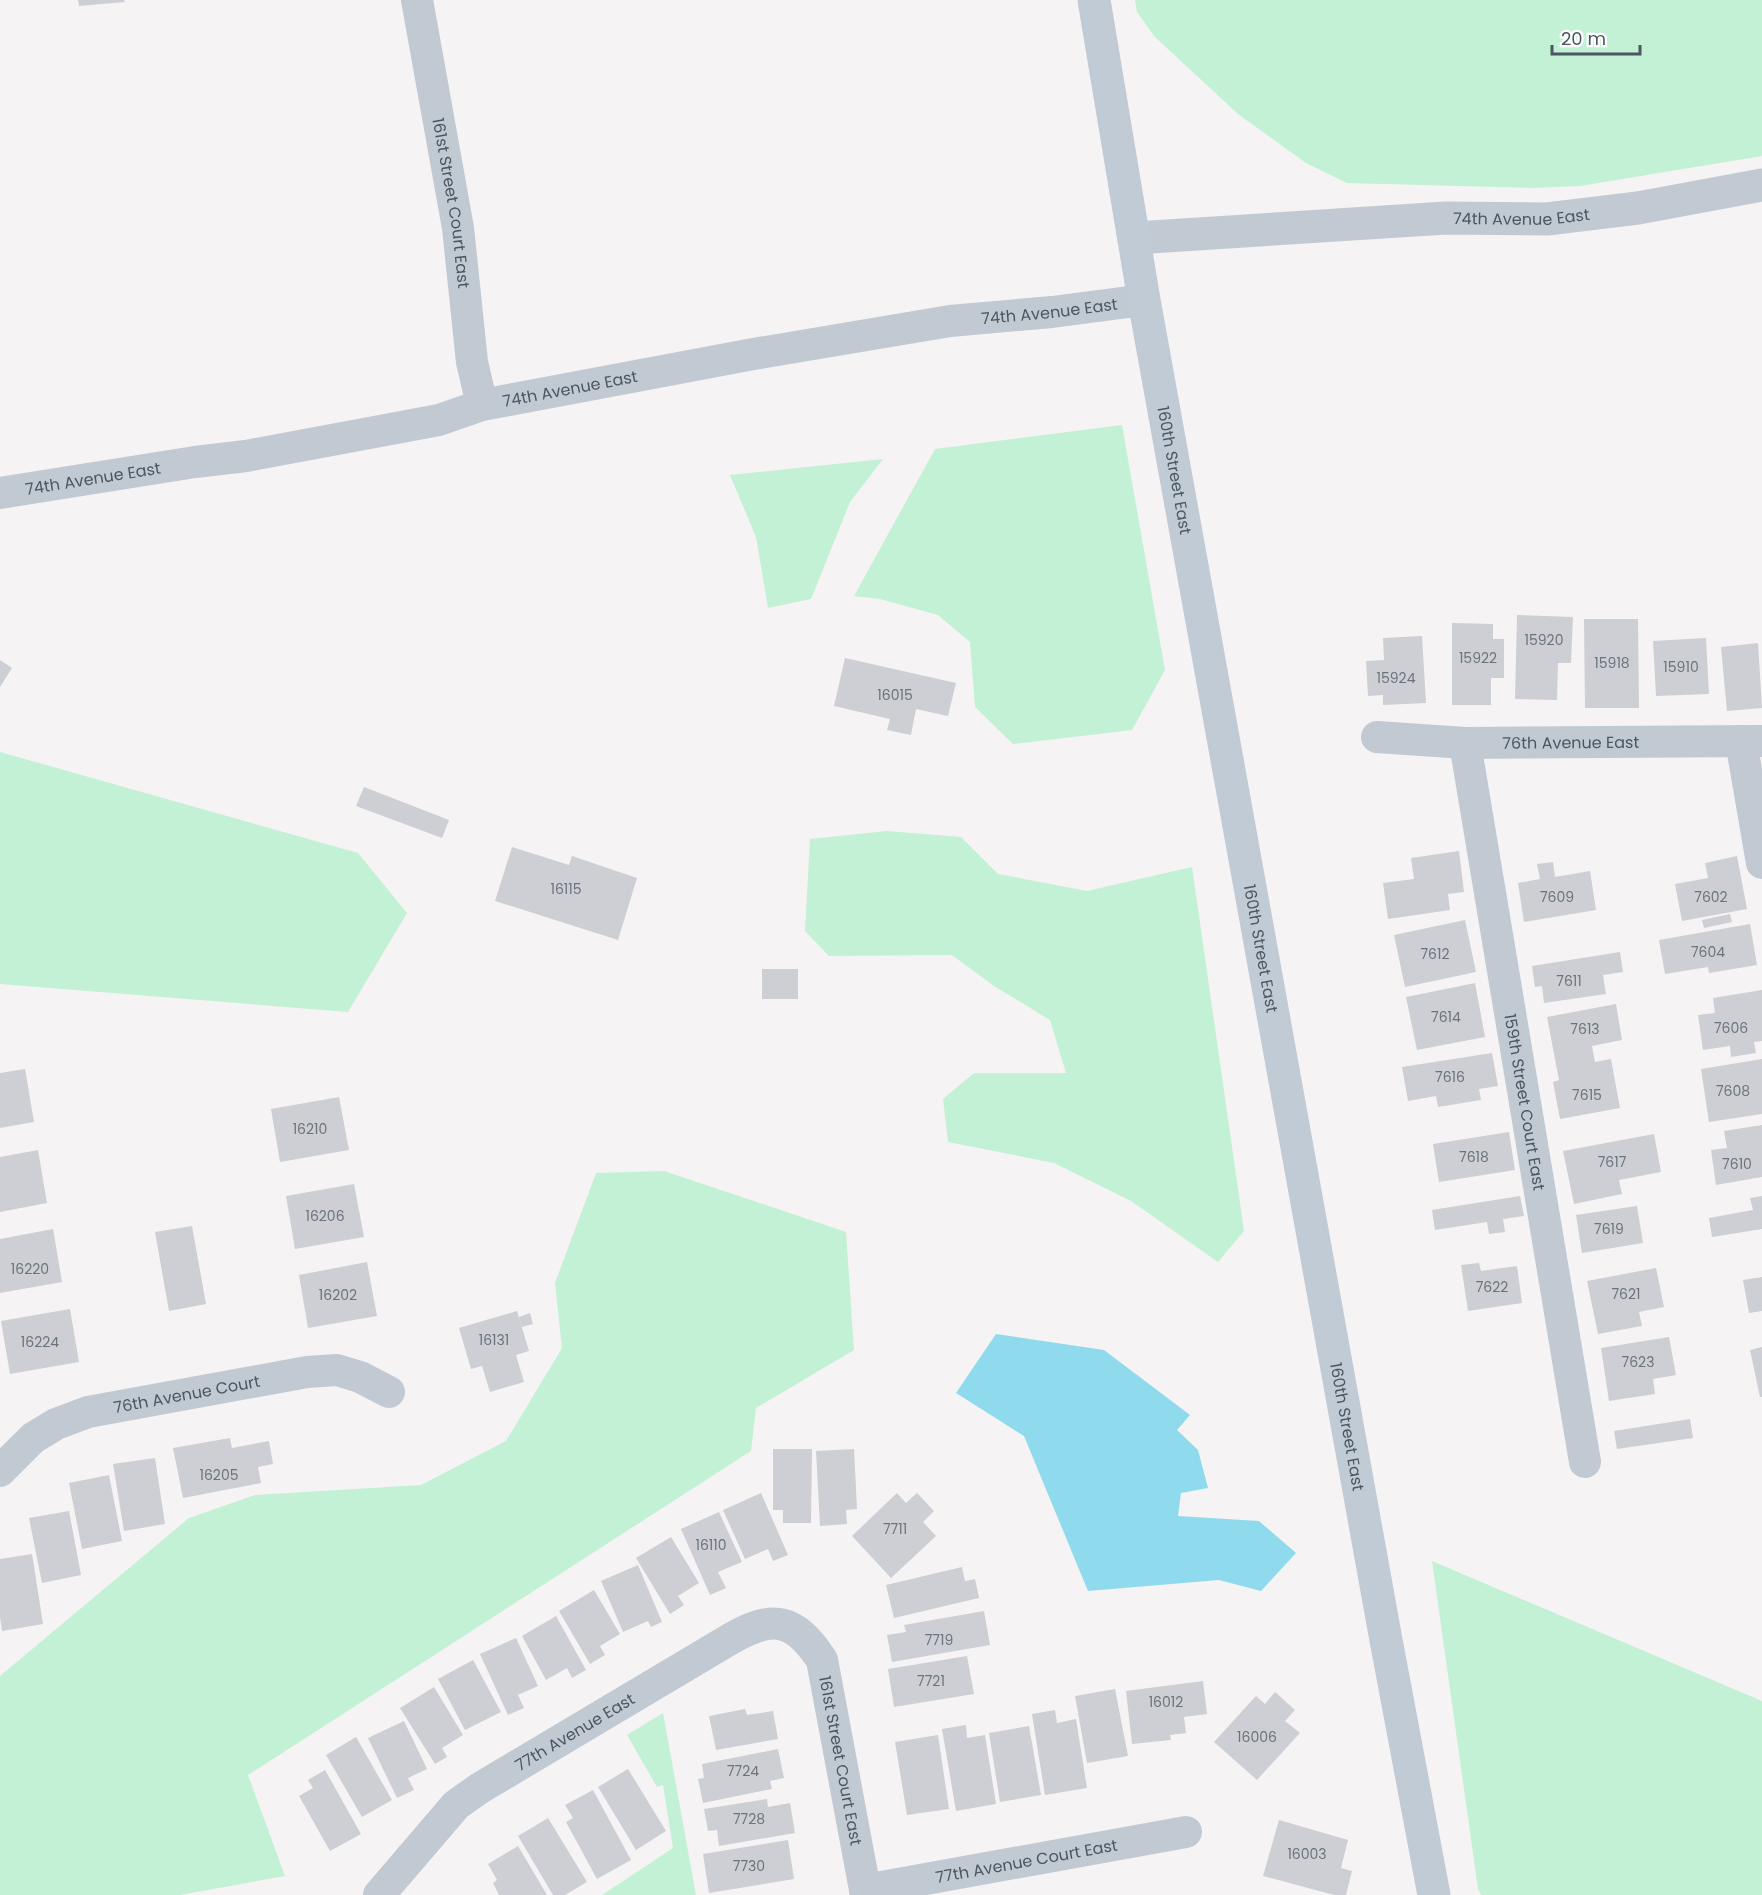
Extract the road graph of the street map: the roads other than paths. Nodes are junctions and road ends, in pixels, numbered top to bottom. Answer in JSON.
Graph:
{"nodes":[{"id":1,"x":417,"y":0,"type":"edge"},
{"id":2,"x":1094,"y":0,"type":"edge"},
{"id":3,"x":1762,"y":185,"type":"edge"},
{"id":4,"x":1135,"y":238,"type":"junction"},
{"id":5,"x":1144,"y":300,"type":"junction"},
{"id":6,"x":482,"y":405,"type":"junction"},
{"id":7,"x":0,"y":493,"type":"edge"},
{"id":8,"x":1377,"y":737,"type":"dead end"},
{"id":9,"x":1751,"y":741,"type":"edge"},
{"id":10,"x":1466,"y":743,"type":"junction"},
{"id":11,"x":1762,"y":863,"type":"edge"},
{"id":12,"x":389,"y":1392,"type":"dead end"},
{"id":13,"x":1585,"y":1462,"type":"dead end"},
{"id":14,"x":0,"y":1471,"type":"edge"},
{"id":15,"x":801,"y":1633,"type":"joint"},
{"id":16,"x":1186,"y":1832,"type":"dead end"},
{"id":17,"x":865,"y":1893,"type":"edge"},
{"id":18,"x":379,"y":1895,"type":"edge"},
{"id":19,"x":1434,"y":1895,"type":"edge"}],
"edges":[{"from":1,"to":6,"type":"street","name":"161st Street Court East"},
{"from":2,"to":4,"type":"main road","name":"160th Street East"},
{"from":3,"to":4,"type":"street","name":"74th Avenue East"},
{"from":4,"to":5,"type":"main road","name":"160th Street East"},
{"from":5,"to":6,"type":"street","name":"74th Avenue East"},
{"from":5,"to":19,"type":"main road","name":"160th Street East"},
{"from":6,"to":7,"type":"street","name":"74th Avenue East"},
{"from":8,"to":10,"type":"street","name":"76th Avenue East"},
{"from":9,"to":10,"type":"street","name":"76th Avenue East"},
{"from":9,"to":11,"type":"street"},
{"from":10,"to":13,"type":"street","name":"159th Street Court East"},
{"from":12,"to":14,"type":"street","name":"76th Avenue Court"},
{"from":15,"to":17,"type":"street","name":"161st Street Court East"},
{"from":15,"to":18,"type":"street","name":"77th Avenue East"},
{"from":16,"to":17,"type":"street","name":"77th Avenue Court East"}]}
